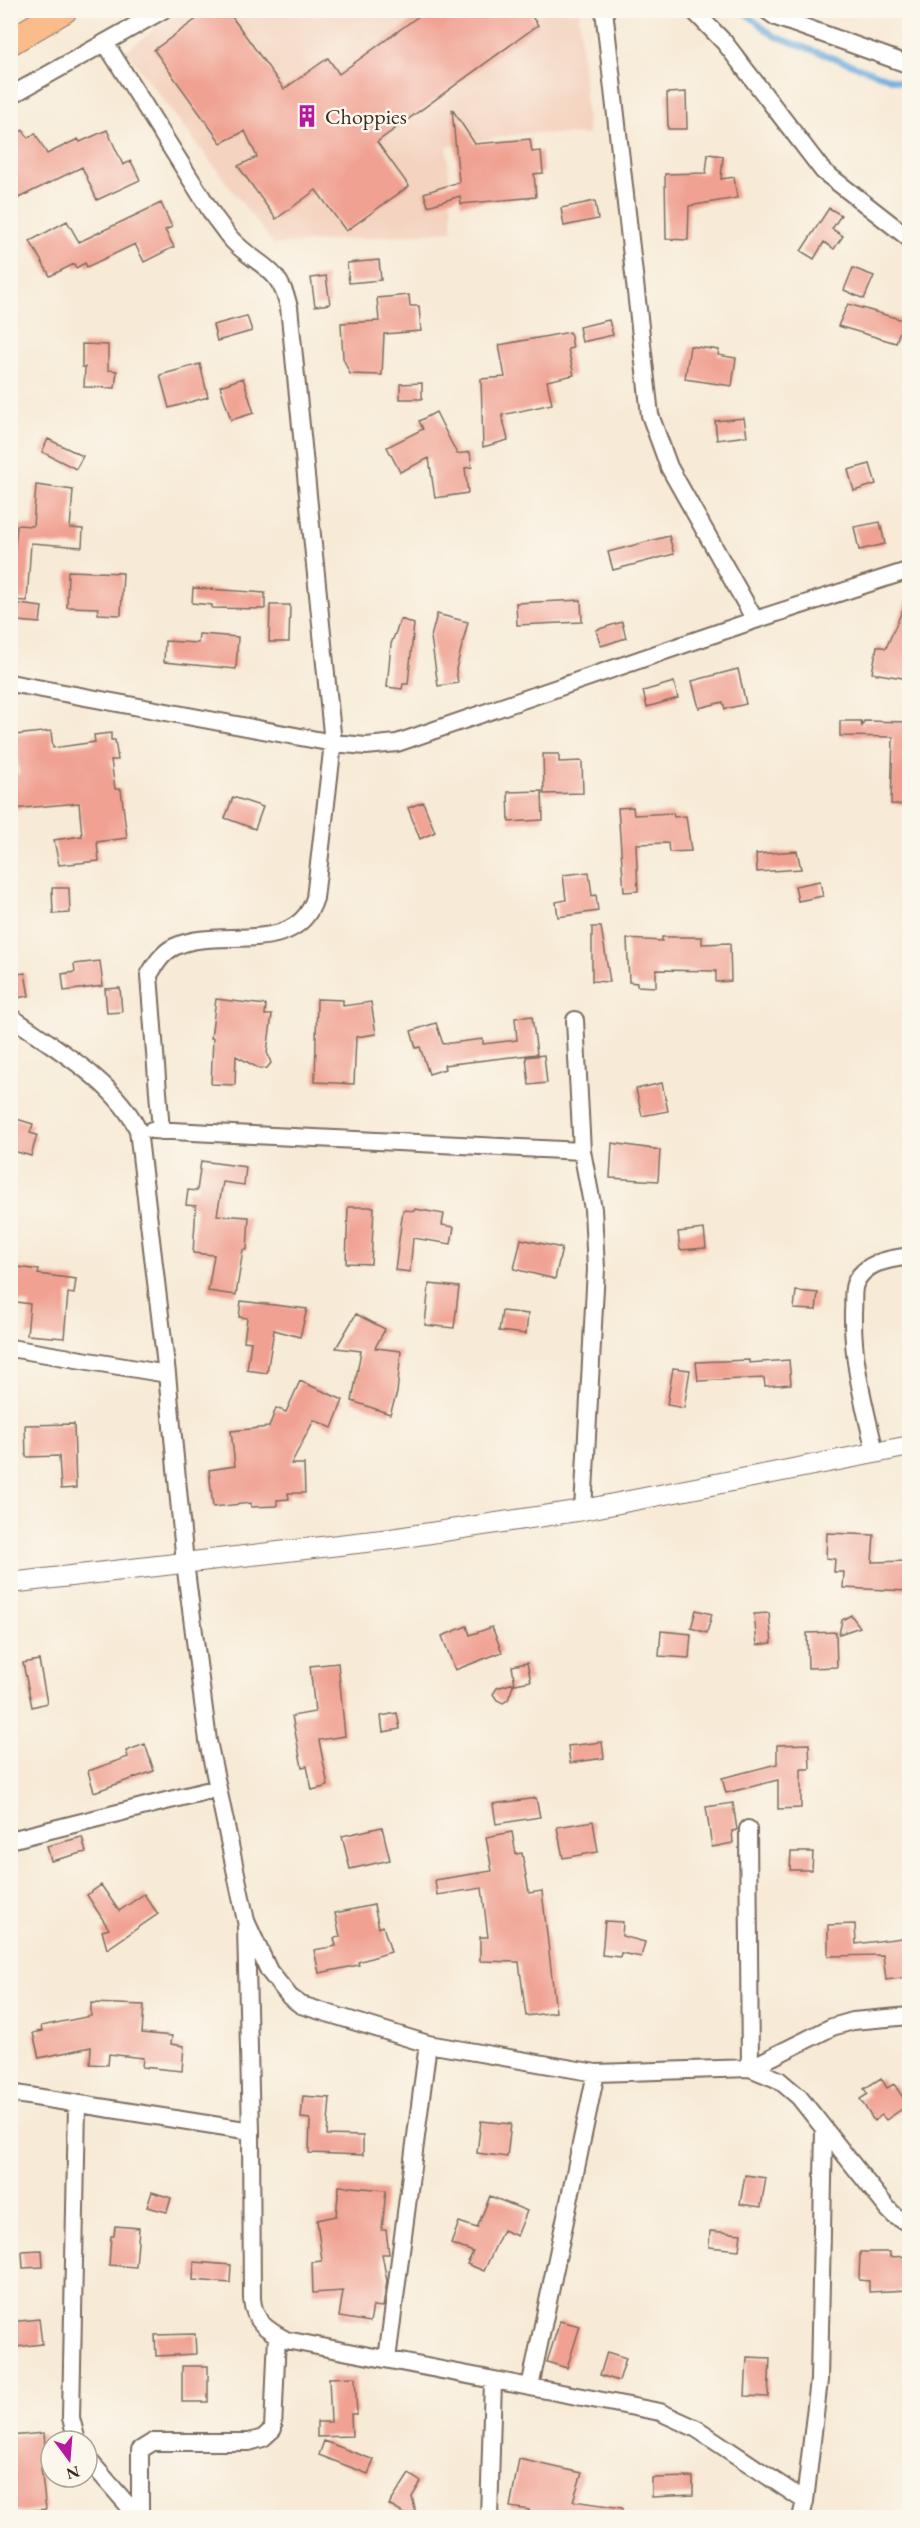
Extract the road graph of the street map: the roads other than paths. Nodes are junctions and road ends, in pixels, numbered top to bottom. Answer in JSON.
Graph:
{"nodes":[{"id":1,"x":64,"y":10,"type":"edge"},
{"id":2,"x":163,"y":10,"type":"edge"},
{"id":3,"x":604,"y":10,"type":"edge"},
{"id":4,"x":693,"y":10,"type":"edge"},
{"id":5,"x":766,"y":10,"type":"edge"},
{"id":6,"x":10,"y":42,"type":"edge"},
{"id":7,"x":106,"y":44,"type":"junction"},
{"id":8,"x":909,"y":65,"type":"edge"},
{"id":9,"x":10,"y":96,"type":"edge"},
{"id":10,"x":909,"y":239,"type":"edge"},
{"id":11,"x":909,"y":570,"type":"edge"},
{"id":12,"x":755,"y":620,"type":"junction"},
{"id":13,"x":10,"y":683,"type":"edge"},
{"id":14,"x":333,"y":743,"type":"junction"},
{"id":15,"x":10,"y":1016,"type":"edge"},
{"id":16,"x":575,"y":1020,"type":"dead end"},
{"id":17,"x":138,"y":1130,"type":"junction"},
{"id":18,"x":161,"y":1131,"type":"junction"},
{"id":19,"x":582,"y":1151,"type":"junction"},
{"id":20,"x":909,"y":1256,"type":"edge"},
{"id":21,"x":10,"y":1348,"type":"edge"},
{"id":22,"x":167,"y":1374,"type":"junction"},
{"id":23,"x":909,"y":1446,"type":"edge"},
{"id":24,"x":875,"y":1452,"type":"junction"},
{"id":25,"x":583,"y":1510,"type":"junction"},
{"id":26,"x":185,"y":1563,"type":"junction"},
{"id":27,"x":10,"y":1583,"type":"edge"},
{"id":28,"x":218,"y":1788,"type":"junction"},
{"id":29,"x":748,"y":1829,"type":"dead end"},
{"id":30,"x":10,"y":1840,"type":"edge"},
{"id":31,"x":246,"y":1921,"type":"junction"},
{"id":32,"x":909,"y":2016,"type":"edge"},
{"id":33,"x":428,"y":2044,"type":"junction"},
{"id":34,"x":750,"y":2068,"type":"junction"},
{"id":35,"x":596,"y":2073,"type":"junction"},
{"id":36,"x":10,"y":2092,"type":"edge"},
{"id":37,"x":77,"y":2105,"type":"junction"},
{"id":38,"x":824,"y":2130,"type":"junction"},
{"id":39,"x":251,"y":2131,"type":"junction"},
{"id":40,"x":909,"y":2224,"type":"edge"},
{"id":41,"x":277,"y":2335,"type":"junction"},
{"id":42,"x":387,"y":2359,"type":"junction"},
{"id":43,"x":493,"y":2380,"type":"junction"},
{"id":44,"x":530,"y":2387,"type":"junction"},
{"id":45,"x":74,"y":2429,"type":"edge"},
{"id":46,"x":99,"y":2471,"type":"edge"},
{"id":47,"x":803,"y":2509,"type":"edge"},
{"id":48,"x":489,"y":2517,"type":"edge"}],
"edges":[{"from":1,"to":6,"type":"main road"},
{"from":2,"to":7,"type":"street"},
{"from":3,"to":12,"type":"street"},
{"from":4,"to":10,"type":"street"},
{"from":5,"to":8,"type":"street"},
{"from":7,"to":9,"type":"street"},
{"from":7,"to":14,"type":"street"},
{"from":11,"to":12,"type":"street"},
{"from":12,"to":14,"type":"street"},
{"from":13,"to":14,"type":"street"},
{"from":14,"to":18,"type":"street"},
{"from":15,"to":17,"type":"street"},
{"from":16,"to":19,"type":"street"},
{"from":17,"to":18,"type":"street"},
{"from":17,"to":22,"type":"street"},
{"from":18,"to":19,"type":"street"},
{"from":19,"to":25,"type":"street"},
{"from":20,"to":24,"type":"street"},
{"from":21,"to":22,"type":"street"},
{"from":22,"to":26,"type":"street"},
{"from":23,"to":24,"type":"street"},
{"from":24,"to":25,"type":"street"},
{"from":25,"to":26,"type":"street"},
{"from":26,"to":27,"type":"street"},
{"from":26,"to":28,"type":"street"},
{"from":28,"to":30,"type":"street"},
{"from":28,"to":31,"type":"street"},
{"from":29,"to":34,"type":"street"},
{"from":31,"to":33,"type":"street"},
{"from":31,"to":39,"type":"street"},
{"from":32,"to":34,"type":"street"},
{"from":33,"to":35,"type":"street"},
{"from":33,"to":42,"type":"street"},
{"from":34,"to":35,"type":"street"},
{"from":34,"to":38,"type":"street"},
{"from":35,"to":44,"type":"street"},
{"from":36,"to":37,"type":"street"},
{"from":37,"to":39,"type":"street"},
{"from":37,"to":45,"type":"street"},
{"from":38,"to":40,"type":"street"},
{"from":38,"to":47,"type":"street"},
{"from":39,"to":41,"type":"street"},
{"from":41,"to":42,"type":"street"},
{"from":41,"to":46,"type":"street"},
{"from":42,"to":43,"type":"street"},
{"from":43,"to":44,"type":"street"},
{"from":43,"to":48,"type":"street"},
{"from":44,"to":47,"type":"street"}]}
